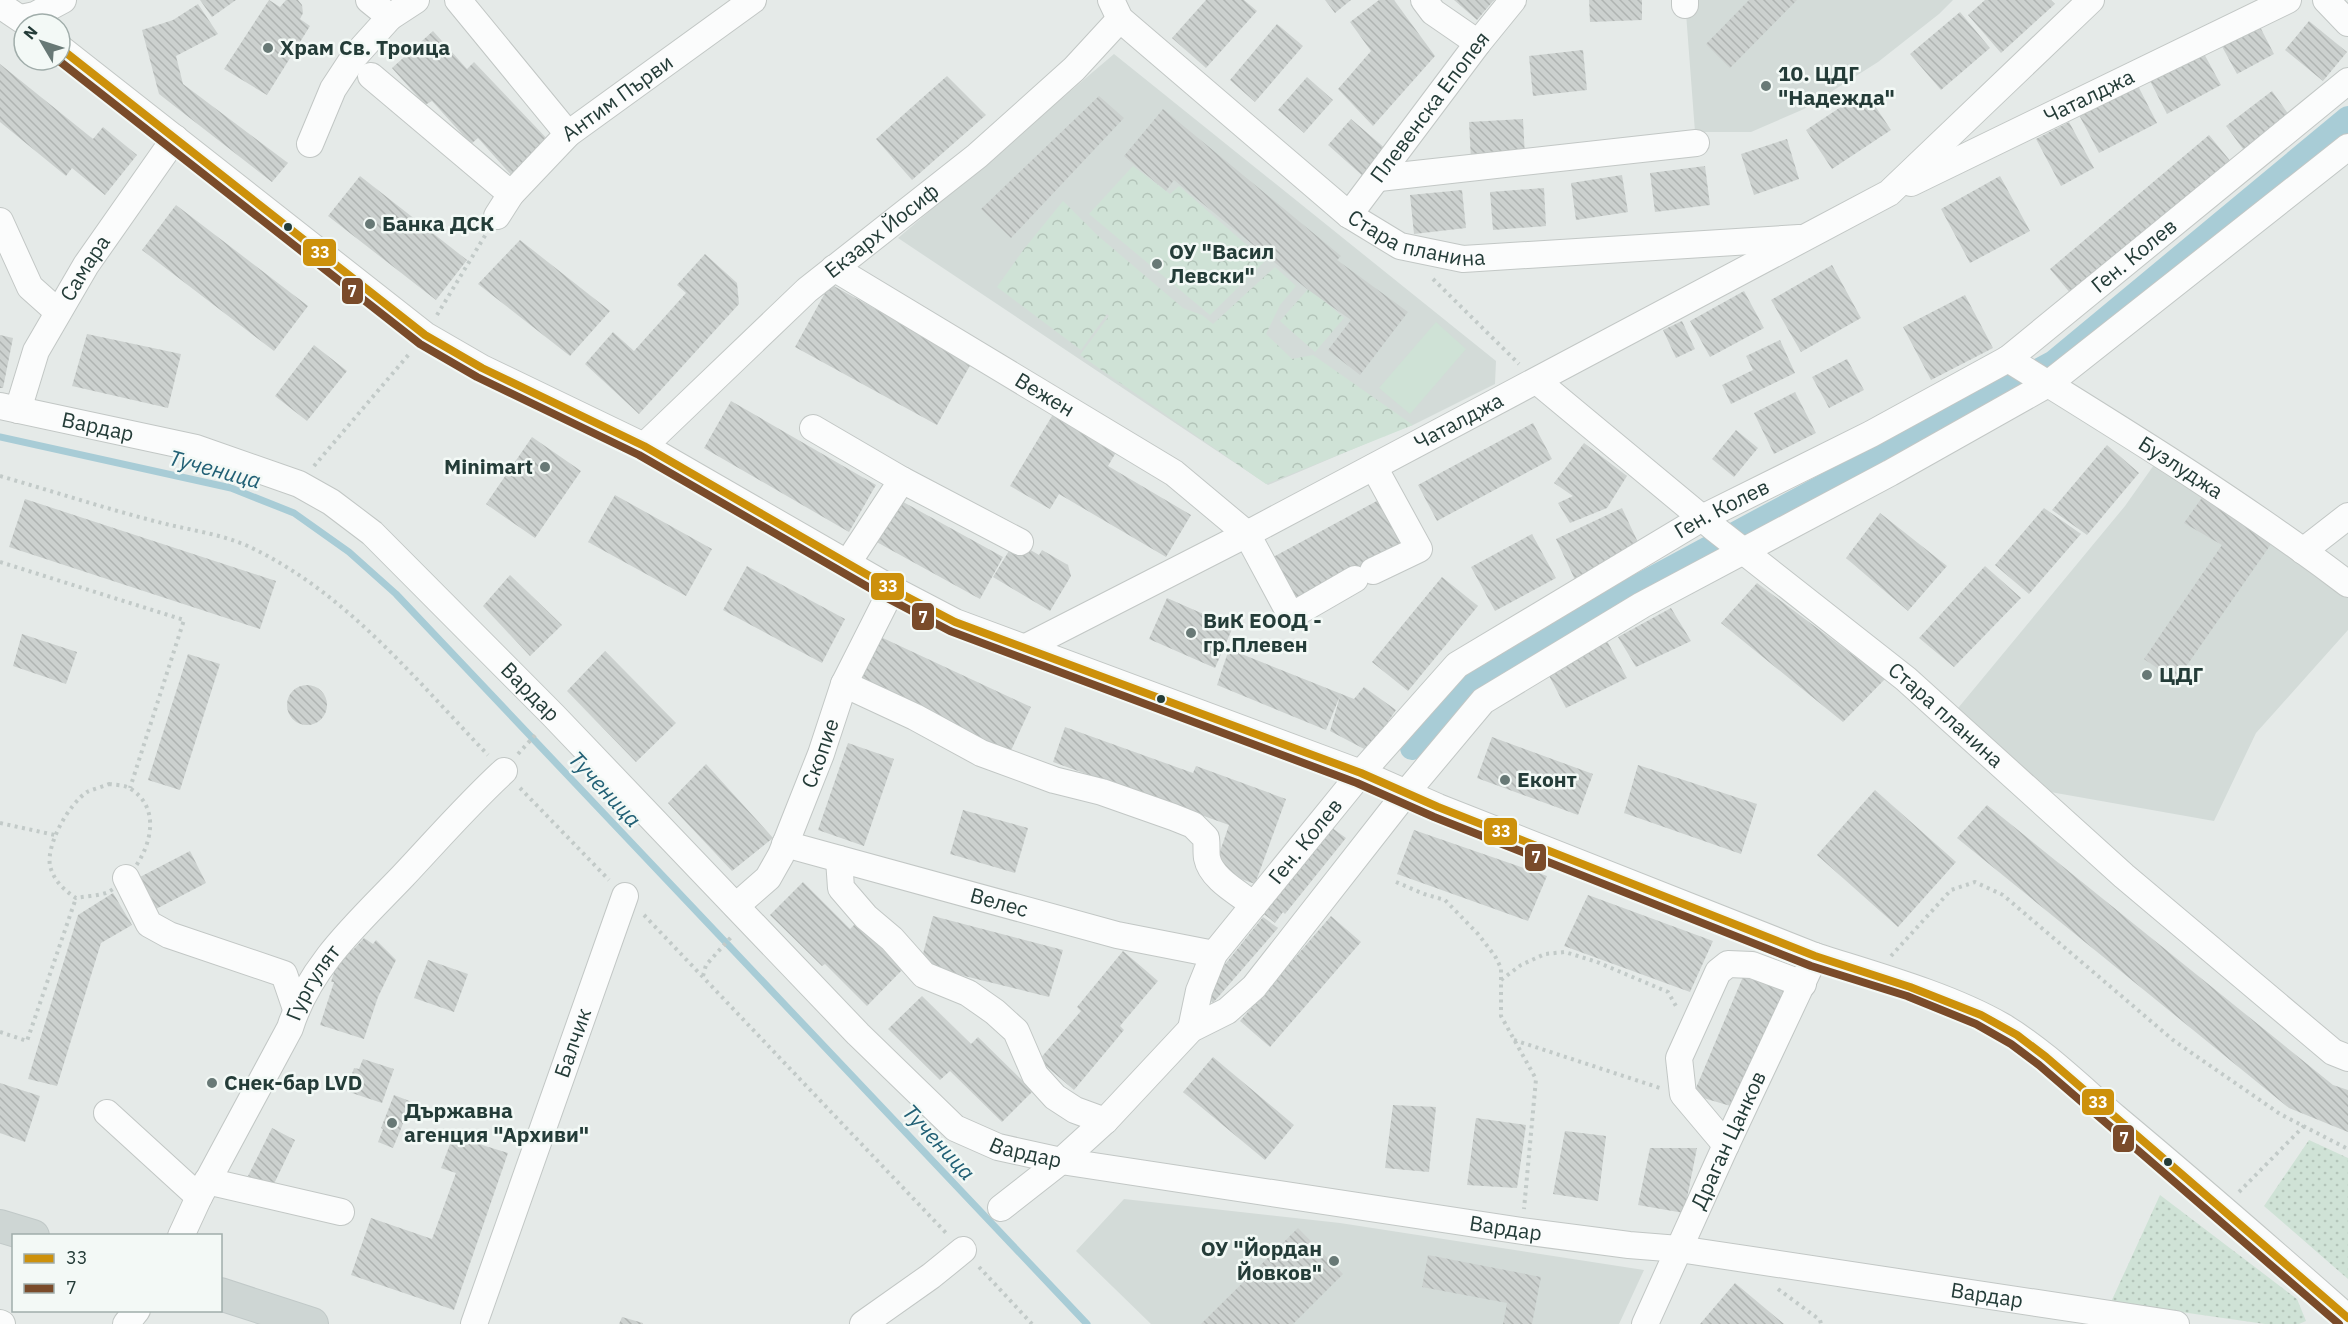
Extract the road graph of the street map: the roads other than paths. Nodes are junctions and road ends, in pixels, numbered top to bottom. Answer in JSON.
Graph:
{"nodes":[{"id":1,"x":63,"y":0,"type":"edge"},
{"id":2,"x":369,"y":0,"type":"edge"},
{"id":3,"x":416,"y":0,"type":"edge"},
{"id":4,"x":458,"y":0,"type":"edge"},
{"id":5,"x":753,"y":0,"type":"edge"},
{"id":6,"x":1424,"y":0,"type":"edge"},
{"id":7,"x":1513,"y":0,"type":"edge"},
{"id":8,"x":2091,"y":0,"type":"edge"},
{"id":9,"x":2288,"y":0,"type":"edge"},
{"id":10,"x":2326,"y":0,"type":"edge"},
{"id":11,"x":1116,"y":9,"type":"edge"},
{"id":12,"x":41,"y":12,"type":"edge"},
{"id":13,"x":390,"y":17,"type":"junction"},
{"id":14,"x":2348,"y":23,"type":"edge"},
{"id":15,"x":1478,"y":43,"type":"junction"},
{"id":16,"x":72,"y":57,"type":"edge"},
{"id":17,"x":371,"y":76,"type":"dead end"},
{"id":18,"x":2348,"y":81,"type":"edge"},
{"id":19,"x":568,"y":134,"type":"junction"},
{"id":20,"x":175,"y":138,"type":"junction"},
{"id":21,"x":1696,"y":143,"type":"dead end"},
{"id":22,"x":310,"y":144,"type":"dead end"},
{"id":23,"x":2348,"y":147,"type":"edge"},
{"id":24,"x":1379,"y":178,"type":"junction"},
{"id":25,"x":511,"y":194,"type":"junction"},
{"id":26,"x":1889,"y":194,"type":"junction"},
{"id":27,"x":1350,"y":215,"type":"junction"},
{"id":28,"x":497,"y":216,"type":"road end"},
{"id":29,"x":0,"y":221,"type":"edge"},
{"id":30,"x":1808,"y":237,"type":"junction"},
{"id":31,"x":834,"y":268,"type":"junction"},
{"id":32,"x":58,"y":312,"type":"junction"},
{"id":33,"x":2013,"y":362,"type":"junction"},
{"id":34,"x":1537,"y":381,"type":"junction"},
{"id":35,"x":2044,"y":382,"type":"junction"},
{"id":36,"x":9,"y":408,"type":"edge"},
{"id":37,"x":813,"y":428,"type":"dead end"},
{"id":38,"x":644,"y":446,"type":"junction"},
{"id":39,"x":1374,"y":467,"type":"junction"},
{"id":40,"x":903,"y":480,"type":"junction"},
{"id":41,"x":2348,"y":516,"type":"edge"},
{"id":42,"x":1708,"y":523,"type":"junction"},
{"id":43,"x":1247,"y":534,"type":"junction"},
{"id":44,"x":1020,"y":542,"type":"dead end"},
{"id":45,"x":1740,"y":549,"type":"junction"},
{"id":46,"x":2303,"y":550,"type":"junction"},
{"id":47,"x":847,"y":564,"type":"junction"},
{"id":48,"x":2348,"y":584,"type":"edge"},
{"id":49,"x":892,"y":589,"type":"junction"},
{"id":50,"x":1026,"y":647,"type":"junction"},
{"id":51,"x":844,"y":684,"type":"junction"},
{"id":52,"x":508,"y":765,"type":"road end"},
{"id":53,"x":1361,"y":773,"type":"junction"},
{"id":54,"x":1406,"y":793,"type":"junction"},
{"id":55,"x":785,"y":844,"type":"junction"},
{"id":56,"x":839,"y":859,"type":"junction"},
{"id":57,"x":126,"y":878,"type":"road end"},
{"id":58,"x":625,"y":896,"type":"road end"},
{"id":59,"x":1254,"y":905,"type":"junction"},
{"id":60,"x":736,"y":919,"type":"junction"},
{"id":61,"x":1214,"y":954,"type":"junction"},
{"id":62,"x":1815,"y":956,"type":"junction"},
{"id":63,"x":1803,"y":984,"type":"junction"},
{"id":64,"x":296,"y":1009,"type":"junction"},
{"id":65,"x":1191,"y":1029,"type":"junction"},
{"id":66,"x":2348,"y":1058,"type":"edge"},
{"id":67,"x":107,"y":1113,"type":"dead end"},
{"id":68,"x":1105,"y":1121,"type":"junction"},
{"id":69,"x":1726,"y":1145,"type":"junction"},
{"id":70,"x":1061,"y":1161,"type":"junction"},
{"id":71,"x":203,"y":1189,"type":"junction"},
{"id":72,"x":1001,"y":1208,"type":"dead end"},
{"id":73,"x":340,"y":1212,"type":"dead end"},
{"id":74,"x":0,"y":1226,"type":"edge"},
{"id":75,"x":26,"y":1234,"type":"edge"},
{"id":76,"x":182,"y":1234,"type":"edge"},
{"id":77,"x":1679,"y":1249,"type":"junction"},
{"id":78,"x":963,"y":1250,"type":"road end"},
{"id":79,"x":222,"y":1295,"type":"edge"},
{"id":80,"x":136,"y":1312,"type":"edge"},
{"id":81,"x":2348,"y":1318,"type":"edge"},
{"id":82,"x":2104,"y":1319,"type":"edge"},
{"id":83,"x":126,"y":1324,"type":"edge"},
{"id":84,"x":312,"y":1324,"type":"edge"},
{"id":85,"x":474,"y":1324,"type":"edge"},
{"id":86,"x":863,"y":1324,"type":"edge"},
{"id":87,"x":1645,"y":1324,"type":"edge"},
{"id":88,"x":2176,"y":1324,"type":"edge"}],
"edges":[{"from":1,"to":12,"type":"street"},
{"from":2,"to":13,"type":"street"},
{"from":3,"to":13,"type":"street"},
{"from":4,"to":19,"type":"street"},
{"from":5,"to":19,"type":"street","name":"Антим Първи"},
{"from":6,"to":15,"type":"street"},
{"from":7,"to":15,"type":"street","name":"Плевенска Епопея"},
{"from":8,"to":26,"type":"street","name":"Чаталджа"},
{"from":9,"to":26,"type":"street","name":"Чаталджа"},
{"from":10,"to":14,"type":"street"},
{"from":11,"to":27,"type":"street","name":"Стара планина"},
{"from":11,"to":31,"type":"street","name":"Екзарх Йосиф"},
{"from":13,"to":22,"type":"street"},
{"from":15,"to":24,"type":"street","name":"Плевенска Епопея"},
{"from":16,"to":20,"type":"street"},
{"from":17,"to":25,"type":"street"},
{"from":18,"to":33,"type":"street","name":"Ген. Колев"},
{"from":19,"to":25,"type":"street","name":"Антим Първи"},
{"from":20,"to":32,"type":"street","name":"Самара"},
{"from":20,"to":38,"type":"street"},
{"from":21,"to":24,"type":"street"},
{"from":23,"to":35,"type":"street"},
{"from":24,"to":27,"type":"street","name":"Плевенска Епопея"},
{"from":25,"to":28,"type":"street","name":"Антим Първи"},
{"from":26,"to":30,"type":"street","name":"Чаталджа"},
{"from":27,"to":30,"type":"street","name":"Стара планина"},
{"from":29,"to":32,"type":"street"},
{"from":30,"to":34,"type":"street","name":"Чаталджа"},
{"from":31,"to":38,"type":"street","name":"Екзарх Йосиф"},
{"from":31,"to":43,"type":"street","name":"Вежен"},
{"from":32,"to":36,"type":"street","name":"Самара"},
{"from":33,"to":35,"type":"street","name":"Бузлуджа"},
{"from":33,"to":42,"type":"street","name":"Ген. Колев"},
{"from":34,"to":39,"type":"street","name":"Чаталджа"},
{"from":34,"to":42,"type":"street","name":"Стара планина"},
{"from":35,"to":45,"type":"street"},
{"from":35,"to":46,"type":"street","name":"Бузлуджа"},
{"from":36,"to":60,"type":"street","name":"Вардар"},
{"from":37,"to":40,"type":"street"},
{"from":38,"to":47,"type":"street"},
{"from":39,"to":43,"type":"street","name":"Чаталджа"},
{"from":39,"to":43,"type":"street"},
{"from":40,"to":44,"type":"street"},
{"from":40,"to":47,"type":"street"},
{"from":41,"to":46,"type":"street"},
{"from":42,"to":45,"type":"street","name":"Стара планина"},
{"from":42,"to":53,"type":"street","name":"Ген. Колев"},
{"from":43,"to":50,"type":"street","name":"Чаталджа"},
{"from":45,"to":54,"type":"street"},
{"from":45,"to":66,"type":"street","name":"Стара планина"},
{"from":46,"to":48,"type":"street","name":"Бузлуджа"},
{"from":47,"to":49,"type":"street"},
{"from":49,"to":50,"type":"street"},
{"from":49,"to":51,"type":"street","name":"Скопие"},
{"from":50,"to":53,"type":"street"},
{"from":51,"to":55,"type":"street","name":"Скопие"},
{"from":51,"to":59,"type":"street"},
{"from":52,"to":64,"type":"street","name":"Гургулят"},
{"from":53,"to":54,"type":"street"},
{"from":53,"to":59,"type":"street","name":"Ген. Колев"},
{"from":54,"to":62,"type":"street"},
{"from":54,"to":65,"type":"street"},
{"from":55,"to":56,"type":"street","name":"Велес"},
{"from":55,"to":60,"type":"street","name":"Скопие"},
{"from":56,"to":61,"type":"street","name":"Велес"},
{"from":56,"to":68,"type":"street"},
{"from":57,"to":64,"type":"street"},
{"from":58,"to":85,"type":"street","name":"Балчик"},
{"from":59,"to":61,"type":"street","name":"Ген. Колев"},
{"from":60,"to":70,"type":"street","name":"Вардар"},
{"from":61,"to":65,"type":"street","name":"Ген. Колев"},
{"from":62,"to":63,"type":"street","name":"Драган Цанков"},
{"from":62,"to":81,"type":"street"},
{"from":63,"to":69,"type":"street","name":"Драган Цанков"},
{"from":63,"to":69,"type":"street"},
{"from":64,"to":71,"type":"street","name":"Гургулят"},
{"from":65,"to":68,"type":"street"},
{"from":67,"to":71,"type":"street"},
{"from":68,"to":70,"type":"street"},
{"from":69,"to":77,"type":"street","name":"Драган Цанков"},
{"from":70,"to":72,"type":"street"},
{"from":70,"to":77,"type":"street","name":"Вардар"},
{"from":71,"to":73,"type":"street"},
{"from":71,"to":76,"type":"street","name":"Гургулят"},
{"from":74,"to":75,"type":"main road"},
{"from":77,"to":82,"type":"street","name":"Вардар"},
{"from":77,"to":87,"type":"street","name":"Драган Цанков"},
{"from":78,"to":86,"type":"street"},
{"from":79,"to":84,"type":"main road"},
{"from":80,"to":83,"type":"street"},
{"from":82,"to":88,"type":"street","name":"Вардар"}]}
